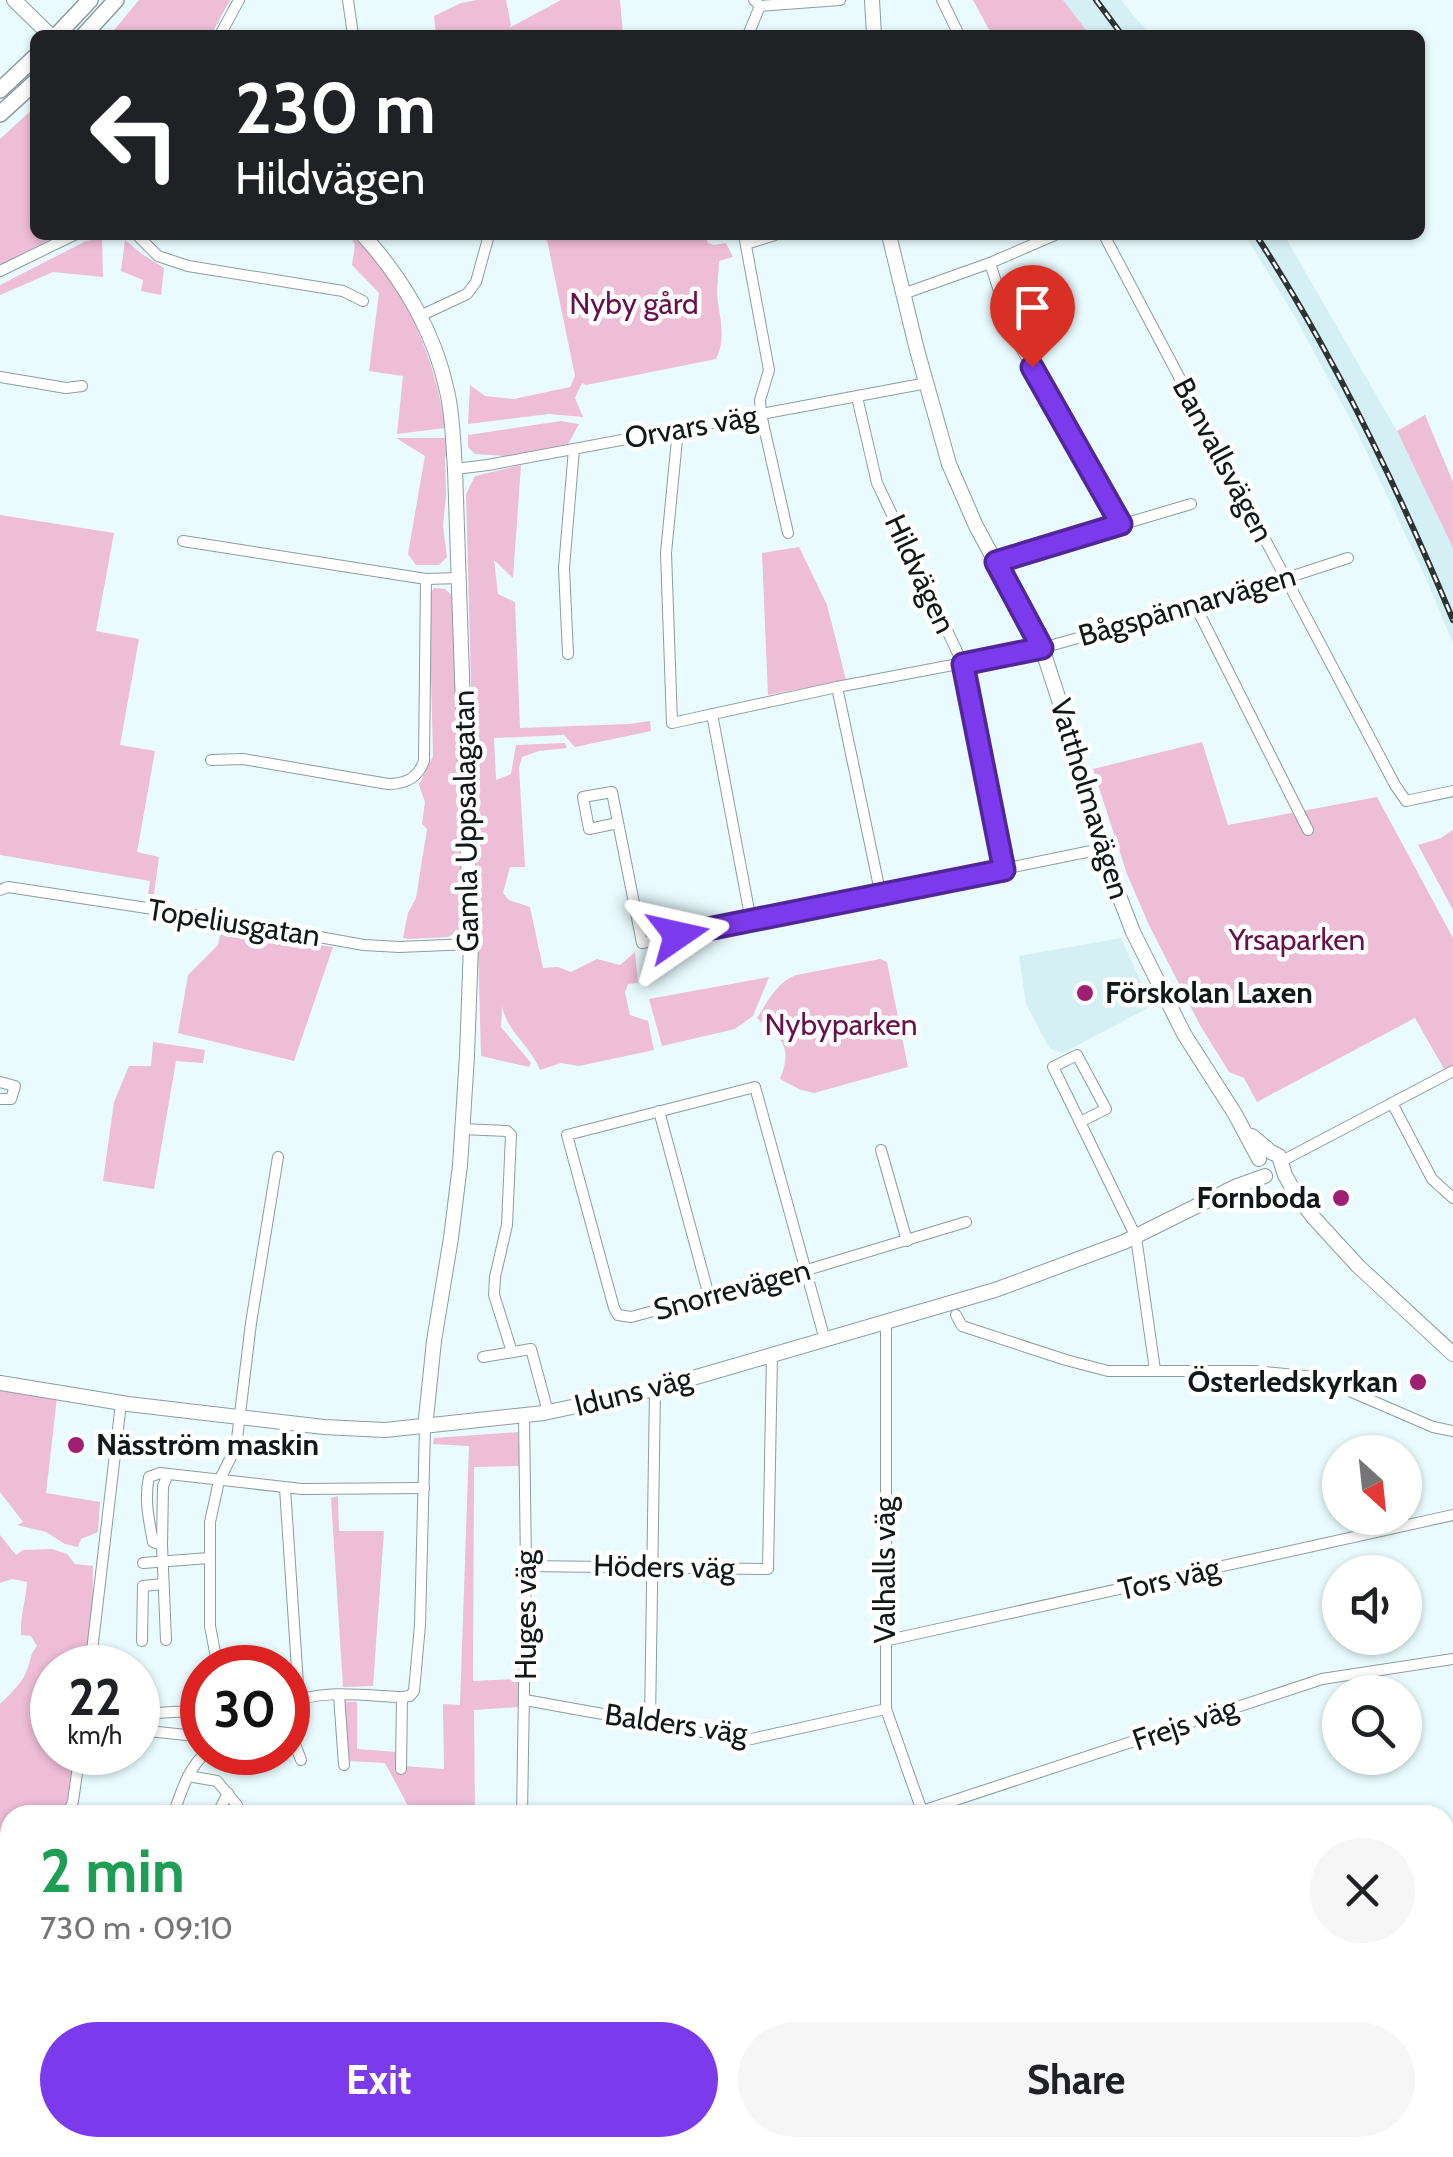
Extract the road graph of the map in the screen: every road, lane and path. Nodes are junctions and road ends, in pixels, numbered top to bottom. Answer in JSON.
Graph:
{"nodes":[{"id":1,"x":14,"y":0,"type":"edge"},
{"id":2,"x":90,"y":0,"type":"edge"},
{"id":3,"x":116,"y":0,"type":"edge"},
{"id":4,"x":239,"y":0,"type":"edge"},
{"id":5,"x":348,"y":0,"type":"edge"},
{"id":6,"x":840,"y":0,"type":"edge"},
{"id":7,"x":872,"y":0,"type":"edge"},
{"id":8,"x":942,"y":0,"type":"edge"},
{"id":9,"x":756,"y":3,"type":"edge"},
{"id":10,"x":47,"y":30,"type":"edge"},
{"id":11,"x":58,"y":30,"type":"edge"},
{"id":12,"x":89,"y":30,"type":"edge"},
{"id":13,"x":223,"y":30,"type":"edge"},
{"id":14,"x":352,"y":30,"type":"edge"},
{"id":15,"x":749,"y":30,"type":"edge"},
{"id":16,"x":874,"y":30,"type":"edge"},
{"id":17,"x":957,"y":30,"type":"edge"},
{"id":18,"x":30,"y":61,"type":"edge"},
{"id":19,"x":30,"y":87,"type":"edge"},
{"id":20,"x":0,"y":90,"type":"edge"},
{"id":21,"x":0,"y":114,"type":"edge"},
{"id":22,"x":64,"y":240,"type":"edge"},
{"id":23,"x":141,"y":240,"type":"edge"},
{"id":24,"x":367,"y":240,"type":"edge"},
{"id":25,"x":488,"y":240,"type":"edge"},
{"id":26,"x":745,"y":240,"type":"edge"},
{"id":27,"x":890,"y":240,"type":"edge"},
{"id":28,"x":1043,"y":240,"type":"edge"},
{"id":29,"x":1107,"y":240,"type":"edge"},
{"id":30,"x":990,"y":262,"type":"junction"},
{"id":31,"x":0,"y":271,"type":"edge"},
{"id":32,"x":903,"y":294,"type":"junction"},
{"id":33,"x":363,"y":301,"type":"dead end"},
{"id":34,"x":420,"y":316,"type":"junction"},
{"id":35,"x":0,"y":377,"type":"edge"},
{"id":36,"x":926,"y":383,"type":"junction"},
{"id":37,"x":82,"y":386,"type":"dead end"},
{"id":38,"x":857,"y":397,"type":"junction"},
{"id":39,"x":762,"y":414,"type":"junction"},
{"id":40,"x":678,"y":429,"type":"junction"},
{"id":41,"x":574,"y":449,"type":"junction"},
{"id":42,"x":455,"y":468,"type":"junction"},
{"id":43,"x":1191,"y":504,"type":"dead end"},
{"id":44,"x":1121,"y":524,"type":"junction"},
{"id":45,"x":788,"y":532,"type":"dead end"},
{"id":46,"x":183,"y":541,"type":"dead end"},
{"id":47,"x":1348,"y":558,"type":"dead end"},
{"id":48,"x":996,"y":562,"type":"junction"},
{"id":49,"x":460,"y":578,"type":"junction"},
{"id":50,"x":1285,"y":578,"type":"junction"},
{"id":51,"x":426,"y":579,"type":"junction"},
{"id":52,"x":1195,"y":605,"type":"junction"},
{"id":53,"x":1042,"y":648,"type":"junction"},
{"id":54,"x":568,"y":654,"type":"dead end"},
{"id":55,"x":963,"y":664,"type":"junction"},
{"id":56,"x":837,"y":688,"type":"junction"},
{"id":57,"x":712,"y":714,"type":"junction"},
{"id":58,"x":211,"y":760,"type":"dead end"},
{"id":59,"x":1453,"y":791,"type":"edge"},
{"id":60,"x":618,"y":823,"type":"dead end"},
{"id":61,"x":1308,"y":830,"type":"dead end"},
{"id":62,"x":1101,"y":850,"type":"junction"},
{"id":63,"x":1004,"y":870,"type":"junction"},
{"id":64,"x":0,"y":890,"type":"edge"},
{"id":65,"x":880,"y":896,"type":"junction"},
{"id":66,"x":752,"y":921,"type":"junction"},
{"id":67,"x":470,"y":944,"type":"junction"},
{"id":68,"x":1453,"y":1071,"type":"edge"},
{"id":69,"x":0,"y":1082,"type":"edge"},
{"id":70,"x":0,"y":1099,"type":"edge"},
{"id":71,"x":1392,"y":1103,"type":"junction"},
{"id":72,"x":659,"y":1112,"type":"junction"},
{"id":73,"x":1080,"y":1122,"type":"junction"},
{"id":74,"x":462,"y":1129,"type":"junction"},
{"id":75,"x":881,"y":1150,"type":"dead end"},
{"id":76,"x":278,"y":1158,"type":"dead end"},
{"id":77,"x":1270,"y":1165,"type":"junction"},
{"id":78,"x":1453,"y":1198,"type":"edge"},
{"id":79,"x":966,"y":1222,"type":"dead end"},
{"id":80,"x":1136,"y":1236,"type":"junction"},
{"id":81,"x":907,"y":1241,"type":"junction"},
{"id":82,"x":807,"y":1270,"type":"junction"},
{"id":83,"x":709,"y":1296,"type":"junction"},
{"id":84,"x":956,"y":1315,"type":"dead end"},
{"id":85,"x":886,"y":1323,"type":"junction"},
{"id":86,"x":825,"y":1340,"type":"junction"},
{"id":87,"x":512,"y":1352,"type":"junction"},
{"id":88,"x":1453,"y":1354,"type":"edge"},
{"id":89,"x":772,"y":1356,"type":"junction"},
{"id":90,"x":483,"y":1357,"type":"dead end"},
{"id":91,"x":1155,"y":1370,"type":"junction"},
{"id":92,"x":0,"y":1383,"type":"edge"},
{"id":93,"x":654,"y":1389,"type":"junction"},
{"id":94,"x":121,"y":1404,"type":"junction"},
{"id":95,"x":548,"y":1412,"type":"junction"},
{"id":96,"x":524,"y":1416,"type":"junction"},
{"id":97,"x":240,"y":1418,"type":"junction"},
{"id":98,"x":425,"y":1428,"type":"junction"},
{"id":99,"x":1453,"y":1431,"type":"edge"},
{"id":100,"x":219,"y":1480,"type":"junction"},
{"id":101,"x":285,"y":1488,"type":"junction"},
{"id":102,"x":424,"y":1488,"type":"junction"},
{"id":103,"x":1453,"y":1515,"type":"edge"},
{"id":104,"x":208,"y":1558,"type":"junction"},
{"id":105,"x":164,"y":1561,"type":"junction"},
{"id":106,"x":143,"y":1563,"type":"dead end"},
{"id":107,"x":526,"y":1566,"type":"junction"},
{"id":108,"x":654,"y":1566,"type":"junction"},
{"id":109,"x":163,"y":1584,"type":"junction"},
{"id":110,"x":142,"y":1640,"type":"dead end"},
{"id":111,"x":166,"y":1640,"type":"dead end"},
{"id":112,"x":884,"y":1641,"type":"junction"},
{"id":113,"x":93,"y":1645,"type":"edge"},
{"id":114,"x":214,"y":1645,"type":"edge"},
{"id":115,"x":291,"y":1645,"type":"edge"},
{"id":116,"x":1453,"y":1659,"type":"edge"},
{"id":117,"x":339,"y":1695,"type":"junction"},
{"id":118,"x":402,"y":1697,"type":"junction"},
{"id":119,"x":310,"y":1699,"type":"edge"},
{"id":120,"x":525,"y":1700,"type":"junction"},
{"id":121,"x":886,"y":1710,"type":"junction"},
{"id":122,"x":650,"y":1722,"type":"junction"},
{"id":123,"x":344,"y":1765,"type":"dead end"},
{"id":124,"x":400,"y":1769,"type":"dead end"},
{"id":125,"x":77,"y":1775,"type":"edge"},
{"id":126,"x":188,"y":1776,"type":"joint"},
{"id":127,"x":228,"y":1794,"type":"junction"},
{"id":128,"x":72,"y":1805,"type":"edge"},
{"id":129,"x":177,"y":1805,"type":"edge"},
{"id":130,"x":222,"y":1805,"type":"edge"},
{"id":131,"x":238,"y":1805,"type":"edge"},
{"id":132,"x":522,"y":1805,"type":"edge"},
{"id":133,"x":919,"y":1805,"type":"edge"},
{"id":134,"x":946,"y":1805,"type":"edge"}],
"edges":[{"from":1,"to":10,"type":"street"},
{"from":2,"to":11,"type":"main road"},
{"from":3,"to":12,"type":"main road"},
{"from":4,"to":13,"type":"street"},
{"from":5,"to":14,"type":"street"},
{"from":6,"to":9,"type":"street"},
{"from":7,"to":16,"type":"street"},
{"from":8,"to":17,"type":"street"},
{"from":9,"to":15,"type":"street"},
{"from":18,"to":20,"type":"main road"},
{"from":19,"to":21,"type":"main road"},
{"from":22,"to":31,"type":"street"},
{"from":23,"to":33,"type":"street"},
{"from":24,"to":34,"type":"street","name":"Gamla Uppsalagatan"},
{"from":25,"to":34,"type":"street"},
{"from":26,"to":39,"type":"street"},
{"from":27,"to":32,"type":"street","name":"Vattholmavägen"},
{"from":28,"to":30,"type":"street"},
{"from":29,"to":50,"type":"street","name":"Banvallsvägen"},
{"from":30,"to":32,"type":"street"},
{"from":30,"to":44,"type":"street"},
{"from":32,"to":36,"type":"street","name":"Vattholmavägen"},
{"from":34,"to":42,"type":"street","name":"Gamla Uppsalagatan"},
{"from":35,"to":37,"type":"street"},
{"from":36,"to":38,"type":"street","name":"Orvars väg"},
{"from":36,"to":48,"type":"street","name":"Vattholmavägen"},
{"from":38,"to":39,"type":"street","name":"Orvars väg"},
{"from":38,"to":55,"type":"street","name":"Hildvägen"},
{"from":39,"to":40,"type":"street","name":"Orvars väg"},
{"from":39,"to":45,"type":"street"},
{"from":40,"to":41,"type":"street","name":"Orvars väg"},
{"from":40,"to":57,"type":"street","name":"Bågspännarvägen"},
{"from":41,"to":42,"type":"street","name":"Orvars väg"},
{"from":41,"to":54,"type":"street"},
{"from":42,"to":49,"type":"street","name":"Gamla Uppsalagatan"},
{"from":43,"to":44,"type":"street"},
{"from":44,"to":48,"type":"street"},
{"from":46,"to":51,"type":"street"},
{"from":47,"to":50,"type":"street","name":"Bågspännarvägen"},
{"from":48,"to":53,"type":"street","name":"Vattholmavägen"},
{"from":49,"to":51,"type":"street"},
{"from":49,"to":67,"type":"street","name":"Gamla Uppsalagatan"},
{"from":50,"to":52,"type":"street","name":"Bågspännarvägen"},
{"from":50,"to":59,"type":"street","name":"Banvallsvägen"},
{"from":51,"to":58,"type":"street"},
{"from":52,"to":53,"type":"street","name":"Bågspännarvägen"},
{"from":52,"to":61,"type":"street"},
{"from":53,"to":55,"type":"street","name":"Bågspännarvägen"},
{"from":53,"to":62,"type":"street","name":"Vattholmavägen"},
{"from":55,"to":56,"type":"street","name":"Bågspännarvägen"},
{"from":55,"to":63,"type":"street","name":"Hildvägen"},
{"from":56,"to":57,"type":"street","name":"Bågspännarvägen"},
{"from":56,"to":65,"type":"street"},
{"from":57,"to":66,"type":"street"},
{"from":60,"to":66,"type":"street"},
{"from":62,"to":63,"type":"street"},
{"from":62,"to":77,"type":"street","name":"Vattholmavägen"},
{"from":63,"to":65,"type":"street"},
{"from":64,"to":67,"type":"street","name":"Topeliusgatan"},
{"from":65,"to":66,"type":"street"},
{"from":67,"to":74,"type":"street","name":"Gamla Uppsalagatan"},
{"from":68,"to":71,"type":"street","name":"Iduns väg"},
{"from":69,"to":70,"type":"street"},
{"from":71,"to":77,"type":"street","name":"Iduns väg"},
{"from":71,"to":78,"type":"street"},
{"from":72,"to":82,"type":"street"},
{"from":72,"to":83,"type":"street"},
{"from":72,"to":83,"type":"street","name":"Snorrevägen"},
{"from":73,"to":73,"type":"street"},
{"from":73,"to":80,"type":"street"},
{"from":74,"to":87,"type":"street"},
{"from":74,"to":98,"type":"street","name":"Gamla Uppsalagatan"},
{"from":75,"to":81,"type":"street"},
{"from":76,"to":97,"type":"street"},
{"from":77,"to":80,"type":"street","name":"Iduns väg"},
{"from":77,"to":88,"type":"street","name":"Vattholmavägen"},
{"from":79,"to":81,"type":"street","name":"Snorrevägen"},
{"from":80,"to":85,"type":"street","name":"Iduns väg"},
{"from":80,"to":91,"type":"street"},
{"from":81,"to":82,"type":"street","name":"Snorrevägen"},
{"from":82,"to":83,"type":"street","name":"Snorrevägen"},
{"from":82,"to":86,"type":"street"},
{"from":84,"to":91,"type":"street"},
{"from":85,"to":86,"type":"street","name":"Iduns väg"},
{"from":85,"to":112,"type":"street","name":"Valhalls väg"},
{"from":86,"to":89,"type":"street","name":"Iduns väg"},
{"from":87,"to":90,"type":"street"},
{"from":87,"to":95,"type":"street"},
{"from":89,"to":93,"type":"street","name":"Iduns väg"},
{"from":89,"to":108,"type":"street","name":"Höders väg"},
{"from":91,"to":99,"type":"street"},
{"from":92,"to":94,"type":"street","name":"Iduns väg"},
{"from":93,"to":95,"type":"street","name":"Iduns väg"},
{"from":93,"to":108,"type":"street"},
{"from":94,"to":97,"type":"street","name":"Iduns väg"},
{"from":94,"to":113,"type":"street"},
{"from":95,"to":96,"type":"street","name":"Iduns väg"},
{"from":96,"to":98,"type":"street","name":"Iduns väg"},
{"from":96,"to":107,"type":"street","name":"Huges väg"},
{"from":97,"to":98,"type":"street","name":"Iduns väg"},
{"from":97,"to":100,"type":"street"},
{"from":98,"to":102,"type":"street"},
{"from":100,"to":101,"type":"street"},
{"from":100,"to":104,"type":"street"},
{"from":100,"to":105,"type":"street"},
{"from":101,"to":102,"type":"street"},
{"from":101,"to":115,"type":"street"},
{"from":102,"to":118,"type":"street"},
{"from":103,"to":112,"type":"street","name":"Tors väg"},
{"from":104,"to":105,"type":"street"},
{"from":104,"to":114,"type":"street"},
{"from":105,"to":106,"type":"street"},
{"from":105,"to":109,"type":"street"},
{"from":107,"to":108,"type":"street","name":"Höders väg"},
{"from":107,"to":120,"type":"street","name":"Huges väg"},
{"from":108,"to":122,"type":"street"},
{"from":109,"to":110,"type":"street"},
{"from":109,"to":111,"type":"street"},
{"from":112,"to":121,"type":"street","name":"Valhalls väg"},
{"from":116,"to":134,"type":"street","name":"Frejs väg"},
{"from":117,"to":118,"type":"street"},
{"from":117,"to":119,"type":"street"},
{"from":117,"to":123,"type":"street"},
{"from":118,"to":124,"type":"street"},
{"from":120,"to":122,"type":"street","name":"Balders väg"},
{"from":120,"to":132,"type":"street","name":"Huges väg"},
{"from":121,"to":122,"type":"street","name":"Balders väg"},
{"from":121,"to":133,"type":"street","name":"Valhalls väg"},
{"from":125,"to":128,"type":"street"},
{"from":126,"to":127,"type":"street"},
{"from":126,"to":129,"type":"street"},
{"from":127,"to":130,"type":"street"},
{"from":127,"to":131,"type":"street"}]}
